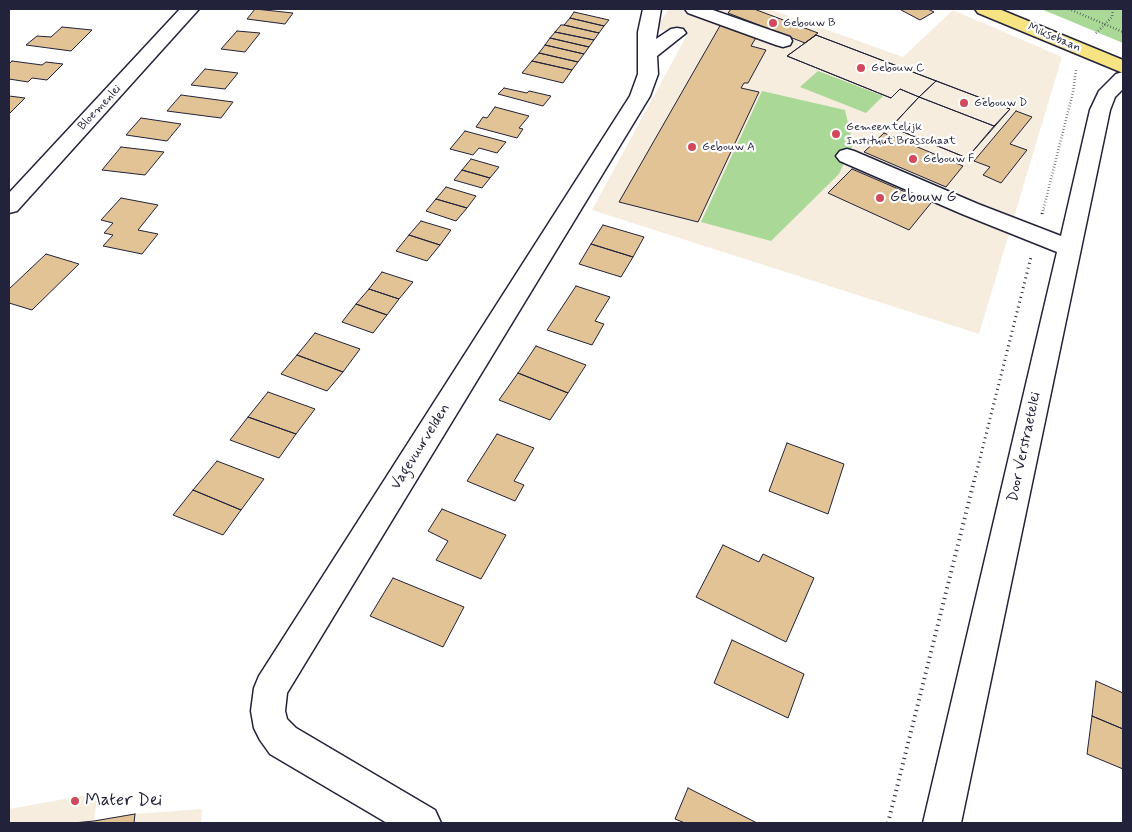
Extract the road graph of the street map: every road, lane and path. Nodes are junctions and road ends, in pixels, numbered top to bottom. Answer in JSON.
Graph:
{"nodes":[{"id":1,"x":190,"y":9,"type":"edge"},
{"id":2,"x":652,"y":9,"type":"edge"},
{"id":3,"x":984,"y":9,"type":"edge"},
{"id":4,"x":1069,"y":9,"type":"edge"},
{"id":5,"x":1113,"y":9,"type":"edge"},
{"id":6,"x":690,"y":10,"type":"edge"},
{"id":7,"x":1106,"y":25,"type":"junction"},
{"id":8,"x":1123,"y":32,"type":"edge"},
{"id":9,"x":677,"y":33,"type":"dead end"},
{"id":10,"x":783,"y":41,"type":"dead end"},
{"id":11,"x":1091,"y":45,"type":"junction"},
{"id":12,"x":648,"y":65,"type":"junction"},
{"id":13,"x":1123,"y":68,"type":"edge"},
{"id":14,"x":1123,"y":78,"type":"edge"},
{"id":15,"x":847,"y":156,"type":"dead end"},
{"id":16,"x":9,"y":206,"type":"edge"},
{"id":17,"x":1037,"y":236,"type":"junction"},
{"id":18,"x":1069,"y":248,"type":"junction"},
{"id":19,"x":422,"y":823,"type":"edge"},
{"id":20,"x":888,"y":823,"type":"edge"},
{"id":21,"x":942,"y":823,"type":"edge"}],
"edges":[{"from":1,"to":16,"type":"street","name":"Bloemenlei"},
{"from":2,"to":12,"type":"street","name":"Vagevuurvelden"},
{"from":3,"to":11,"type":"main road","name":"Miksebaan"},
{"from":4,"to":7,"type":"path"},
{"from":5,"to":7,"type":"path"},
{"from":6,"to":10,"type":"street"},
{"from":7,"to":8,"type":"path"},
{"from":7,"to":11,"type":"path"},
{"from":9,"to":12,"type":"street"},
{"from":11,"to":13,"type":"main road","name":"Miksebaan"},
{"from":11,"to":17,"type":"path"},
{"from":12,"to":19,"type":"street","name":"Vagevuurvelden"},
{"from":14,"to":18,"type":"street","name":"Door Verstraetelei"},
{"from":15,"to":17,"type":"street"},
{"from":17,"to":18,"type":"street"},
{"from":17,"to":20,"type":"path"},
{"from":18,"to":21,"type":"street","name":"Door Verstraetelei"}]}
